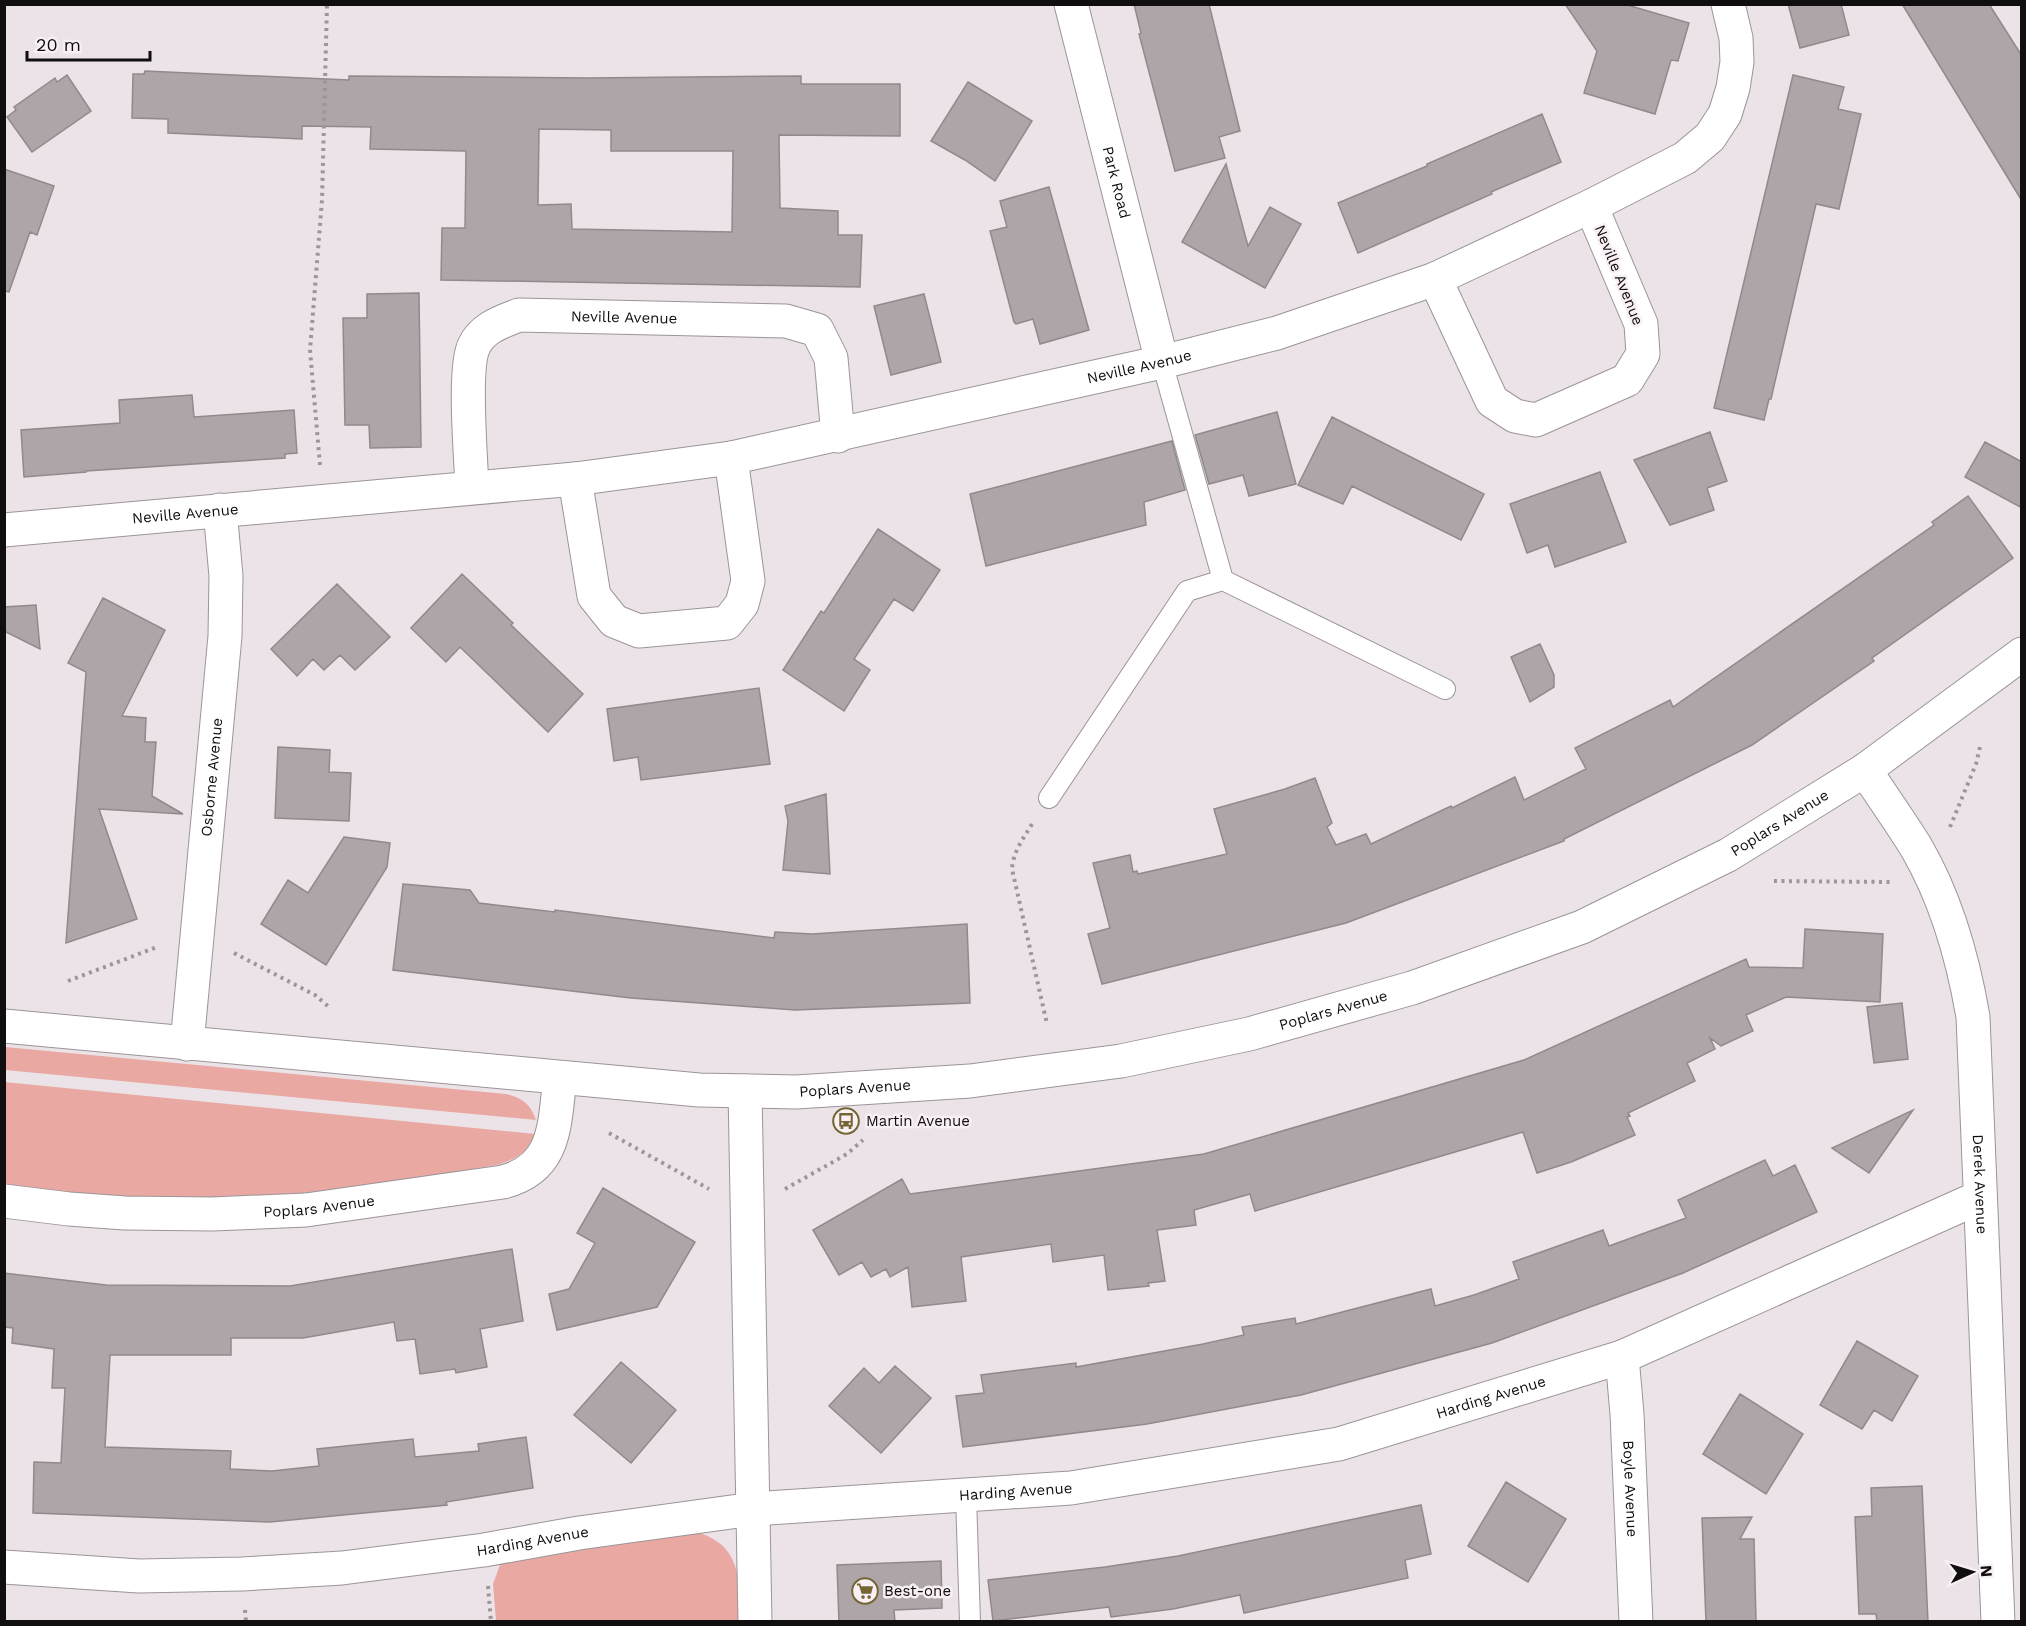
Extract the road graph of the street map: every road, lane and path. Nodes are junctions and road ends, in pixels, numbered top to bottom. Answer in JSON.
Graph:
{"nodes":[{"id":1,"x":327,"y":4,"type":"edge"},
{"id":2,"x":1071,"y":4,"type":"edge"},
{"id":3,"x":1728,"y":4,"type":"edge"},
{"id":4,"x":1591,"y":206,"type":"junction"},
{"id":5,"x":1435,"y":279,"type":"junction"},
{"id":6,"x":1162,"y":362,"type":"junction"},
{"id":7,"x":838,"y":436,"type":"junction"},
{"id":8,"x":731,"y":458,"type":"junction"},
{"id":9,"x":575,"y":479,"type":"junction"},
{"id":10,"x":472,"y":487,"type":"junction"},
{"id":11,"x":323,"y":502,"type":"junction"},
{"id":12,"x":220,"y":510,"type":"junction"},
{"id":13,"x":4,"y":530,"type":"edge"},
{"id":14,"x":1223,"y":580,"type":"junction"},
{"id":15,"x":2022,"y":654,"type":"edge"},
{"id":16,"x":1445,"y":689,"type":"dead end"},
{"id":17,"x":1980,"y":747,"type":"dead end"},
{"id":18,"x":1865,"y":770,"type":"junction"},
{"id":19,"x":1049,"y":798,"type":"joint"},
{"id":20,"x":1949,"y":828,"type":"dead end"},
{"id":21,"x":1774,"y":881,"type":"dead end"},
{"id":22,"x":1898,"y":882,"type":"dead end"},
{"id":23,"x":165,"y":944,"type":"dead end"},
{"id":24,"x":227,"y":949,"type":"dead end"},
{"id":25,"x":68,"y":981,"type":"dead end"},
{"id":26,"x":329,"y":1007,"type":"dead end"},
{"id":27,"x":1047,"y":1024,"type":"dead end"},
{"id":28,"x":4,"y":1026,"type":"edge"},
{"id":29,"x":187,"y":1044,"type":"junction"},
{"id":30,"x":560,"y":1078,"type":"junction"},
{"id":31,"x":745,"y":1091,"type":"junction"},
{"id":32,"x":609,"y":1132,"type":"dead end"},
{"id":33,"x":863,"y":1140,"type":"dead end"},
{"id":34,"x":712,"y":1191,"type":"dead end"},
{"id":35,"x":779,"y":1193,"type":"dead end"},
{"id":36,"x":1980,"y":1197,"type":"junction"},
{"id":37,"x":4,"y":1201,"type":"edge"},
{"id":38,"x":1622,"y":1358,"type":"junction"},
{"id":39,"x":966,"y":1496,"type":"junction"},
{"id":40,"x":753,"y":1509,"type":"junction"},
{"id":41,"x":4,"y":1567,"type":"edge"},
{"id":42,"x":755,"y":1622,"type":"edge"},
{"id":43,"x":970,"y":1622,"type":"edge"},
{"id":44,"x":1636,"y":1622,"type":"edge"},
{"id":45,"x":1998,"y":1622,"type":"edge"}],
"edges":[{"from":1,"to":11,"type":"path"},
{"from":2,"to":6,"type":"street","name":"Park Road"},
{"from":3,"to":4,"type":"street","name":"Neville Avenue"},
{"from":4,"to":5,"type":"street","name":"Neville Avenue"},
{"from":4,"to":5,"type":"street","name":"Neville Avenue"},
{"from":5,"to":6,"type":"street","name":"Neville Avenue"},
{"from":6,"to":7,"type":"street","name":"Neville Avenue"},
{"from":6,"to":14,"type":"lane"},
{"from":7,"to":8,"type":"street","name":"Neville Avenue"},
{"from":7,"to":10,"type":"street","name":"Neville Avenue"},
{"from":8,"to":9,"type":"street","name":"Neville Avenue"},
{"from":8,"to":9,"type":"street"},
{"from":9,"to":10,"type":"street","name":"Neville Avenue"},
{"from":10,"to":11,"type":"street","name":"Neville Avenue"},
{"from":11,"to":12,"type":"street","name":"Neville Avenue"},
{"from":12,"to":13,"type":"street","name":"Neville Avenue"},
{"from":12,"to":29,"type":"street","name":"Osborne Avenue"},
{"from":14,"to":16,"type":"lane"},
{"from":14,"to":19,"type":"lane"},
{"from":15,"to":18,"type":"street","name":"Poplars Avenue"},
{"from":17,"to":20,"type":"path"},
{"from":18,"to":31,"type":"street","name":"Poplars Avenue"},
{"from":18,"to":36,"type":"street","name":"Derek Avenue"},
{"from":19,"to":27,"type":"path"},
{"from":21,"to":22,"type":"path"},
{"from":23,"to":25,"type":"path"},
{"from":24,"to":26,"type":"path"},
{"from":28,"to":29,"type":"street","name":"Poplars Avenue"},
{"from":29,"to":30,"type":"street","name":"Poplars Avenue"},
{"from":30,"to":31,"type":"street","name":"Poplars Avenue"},
{"from":30,"to":37,"type":"street","name":"Poplars Avenue"},
{"from":31,"to":40,"type":"street"},
{"from":32,"to":34,"type":"path"},
{"from":33,"to":35,"type":"path"},
{"from":36,"to":38,"type":"street","name":"Harding Avenue"},
{"from":36,"to":45,"type":"street","name":"Derek Avenue"},
{"from":38,"to":39,"type":"street","name":"Harding Avenue"},
{"from":38,"to":44,"type":"street","name":"Boyle Avenue"},
{"from":39,"to":40,"type":"street","name":"Harding Avenue"},
{"from":39,"to":43,"type":"lane"},
{"from":40,"to":41,"type":"street","name":"Harding Avenue"},
{"from":40,"to":42,"type":"street"}]}
